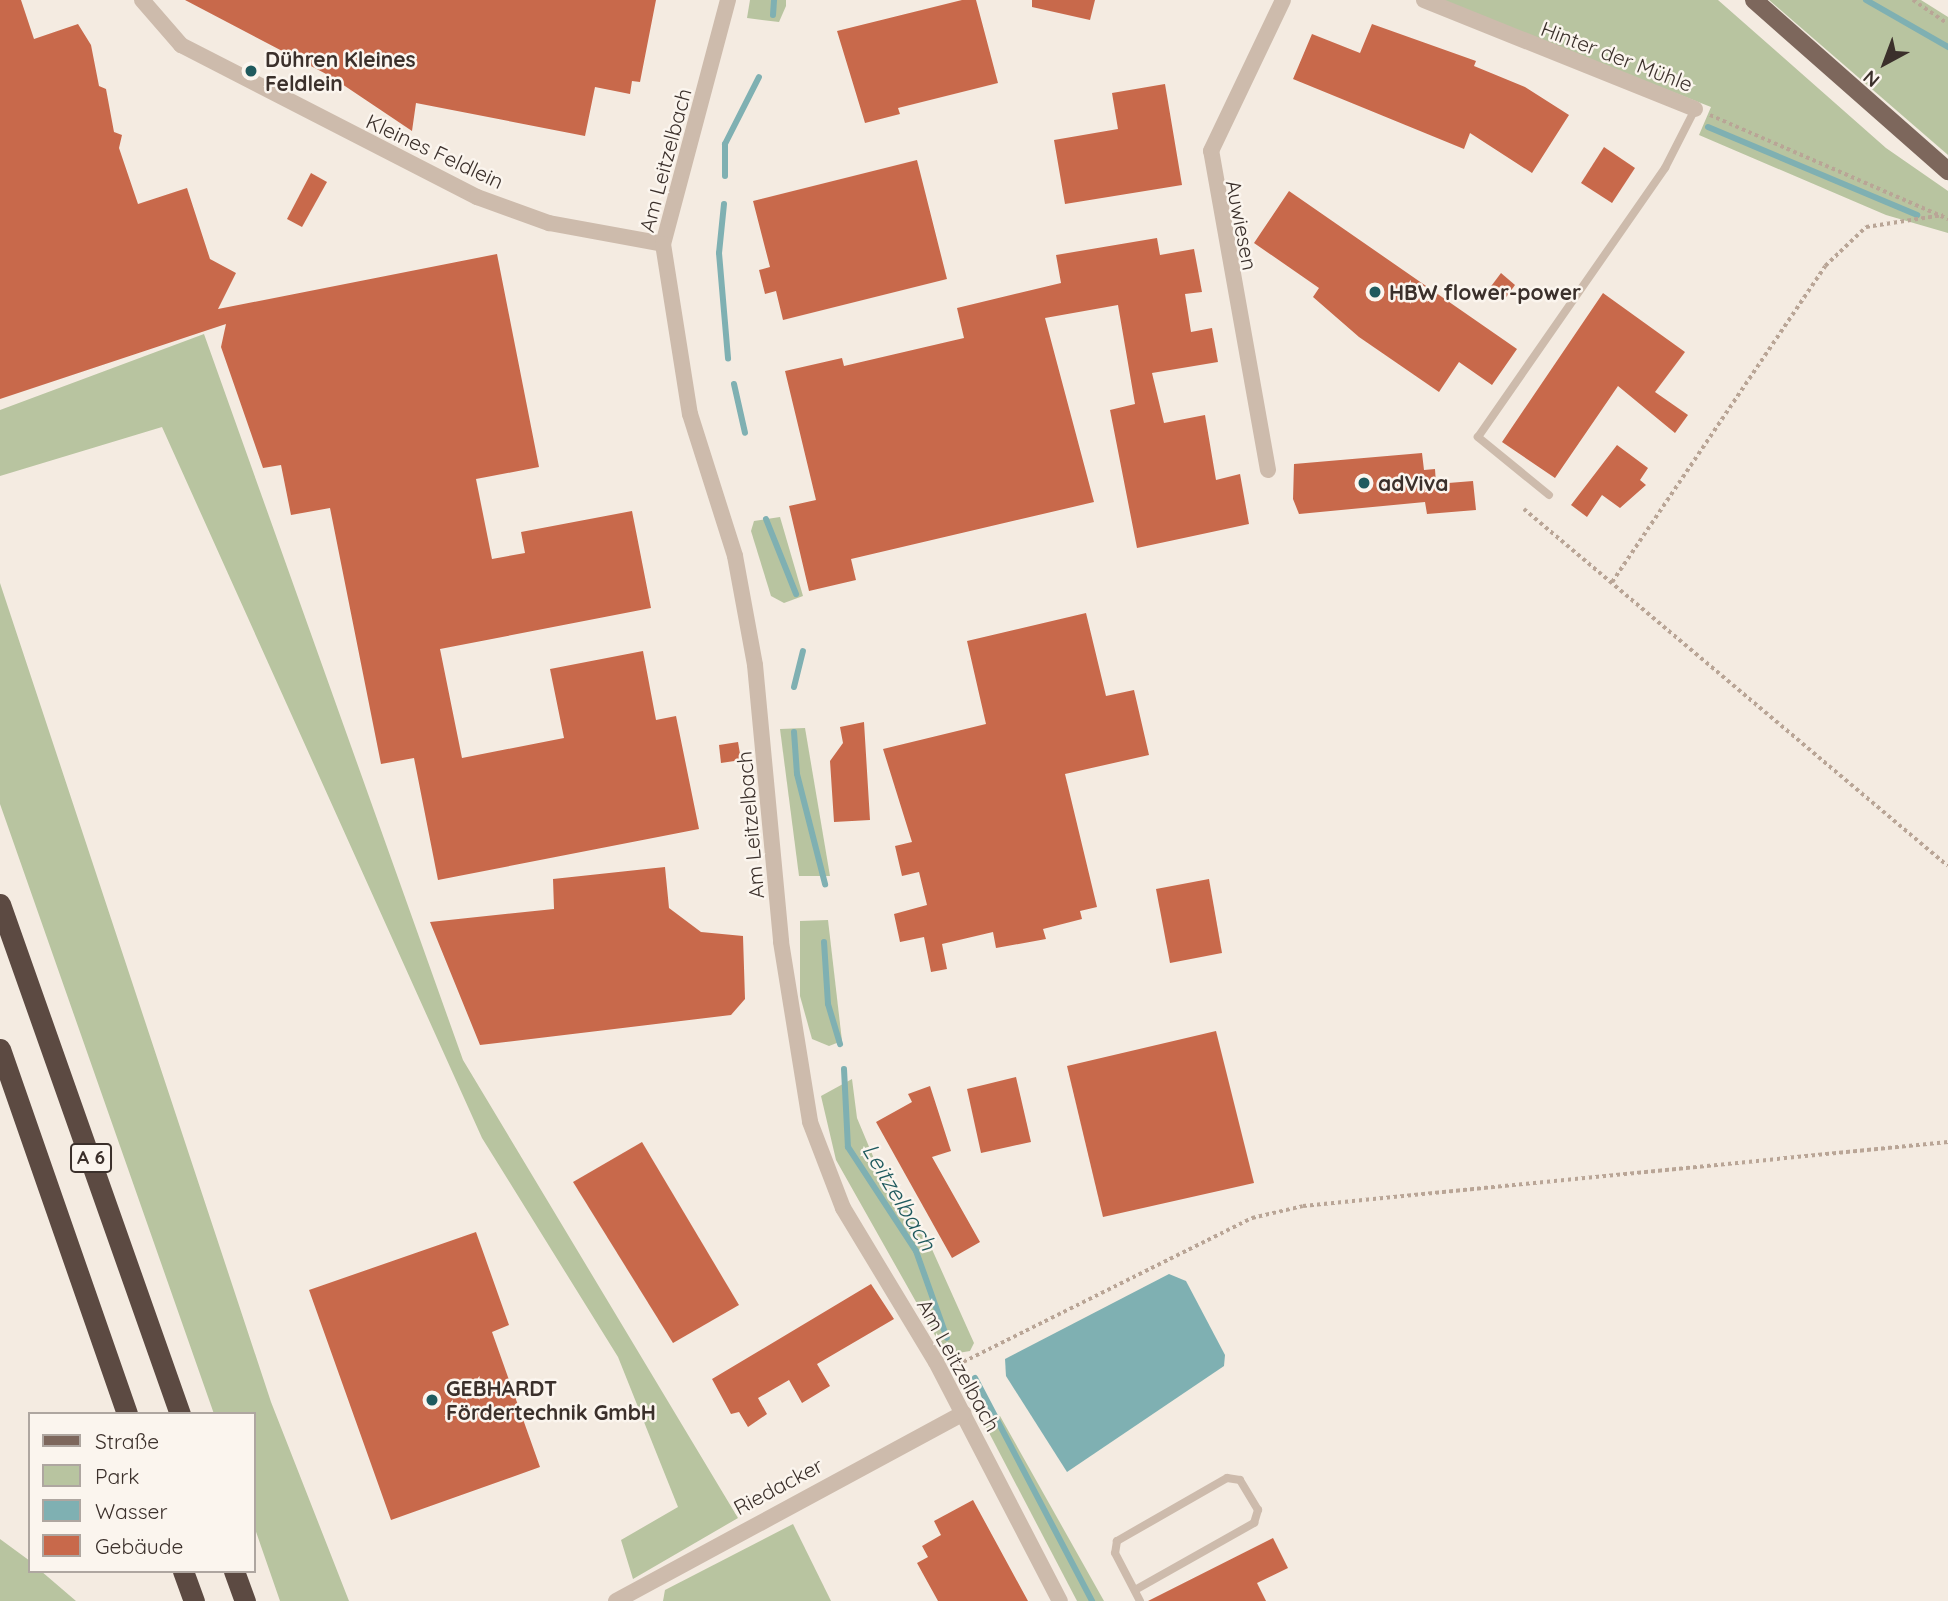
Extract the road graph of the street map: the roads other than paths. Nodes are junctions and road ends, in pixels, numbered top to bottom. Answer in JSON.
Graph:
{"nodes":[{"id":1,"x":142,"y":0,"type":"edge"},
{"id":2,"x":729,"y":0,"type":"edge"},
{"id":3,"x":1283,"y":0,"type":"edge"},
{"id":4,"x":1424,"y":0,"type":"edge"},
{"id":5,"x":1754,"y":0,"type":"edge"},
{"id":6,"x":1695,"y":108,"type":"joint"},
{"id":7,"x":1948,"y":172,"type":"edge"},
{"id":8,"x":663,"y":244,"type":"junction"},
{"id":9,"x":1268,"y":470,"type":"dead end"},
{"id":10,"x":1549,"y":495,"type":"dead end"},
{"id":11,"x":0,"y":904,"type":"edge"},
{"id":12,"x":0,"y":1049,"type":"edge"},
{"id":13,"x":126,"y":1412,"type":"edge"},
{"id":14,"x":179,"y":1412,"type":"edge"},
{"id":15,"x":963,"y":1413,"type":"junction"},
{"id":16,"x":184,"y":1573,"type":"edge"},
{"id":17,"x":235,"y":1573,"type":"edge"},
{"id":18,"x":1135,"y":1590,"type":"junction"},
{"id":19,"x":635,"y":1596,"type":"edge"},
{"id":20,"x":194,"y":1601,"type":"edge"},
{"id":21,"x":245,"y":1601,"type":"edge"},
{"id":22,"x":616,"y":1601,"type":"edge"},
{"id":23,"x":1060,"y":1601,"type":"edge"},
{"id":24,"x":1140,"y":1601,"type":"edge"}],
"edges":[{"from":1,"to":8,"type":"street","name":"Kleines Feldlein"},
{"from":2,"to":8,"type":"street","name":"Am Leitzelbach"},
{"from":3,"to":9,"type":"street","name":"Auwiesen"},
{"from":4,"to":6,"type":"street","name":"Hinter der Mühle"},
{"from":5,"to":7,"type":"main road"},
{"from":6,"to":10,"type":"lane","name":"Hinter der Mühle"},
{"from":8,"to":15,"type":"street","name":"Am Leitzelbach"},
{"from":11,"to":14,"type":"highway","number":"A 6"},
{"from":12,"to":13,"type":"highway","number":"A 6"},
{"from":15,"to":19,"type":"street","name":"Riedacker"},
{"from":15,"to":23,"type":"street","name":"Am Leitzelbach"},
{"from":16,"to":20,"type":"highway"},
{"from":17,"to":21,"type":"highway"},
{"from":18,"to":18,"type":"lane"},
{"from":18,"to":24,"type":"lane"},
{"from":19,"to":22,"type":"street","name":"Riedacker"}]}
